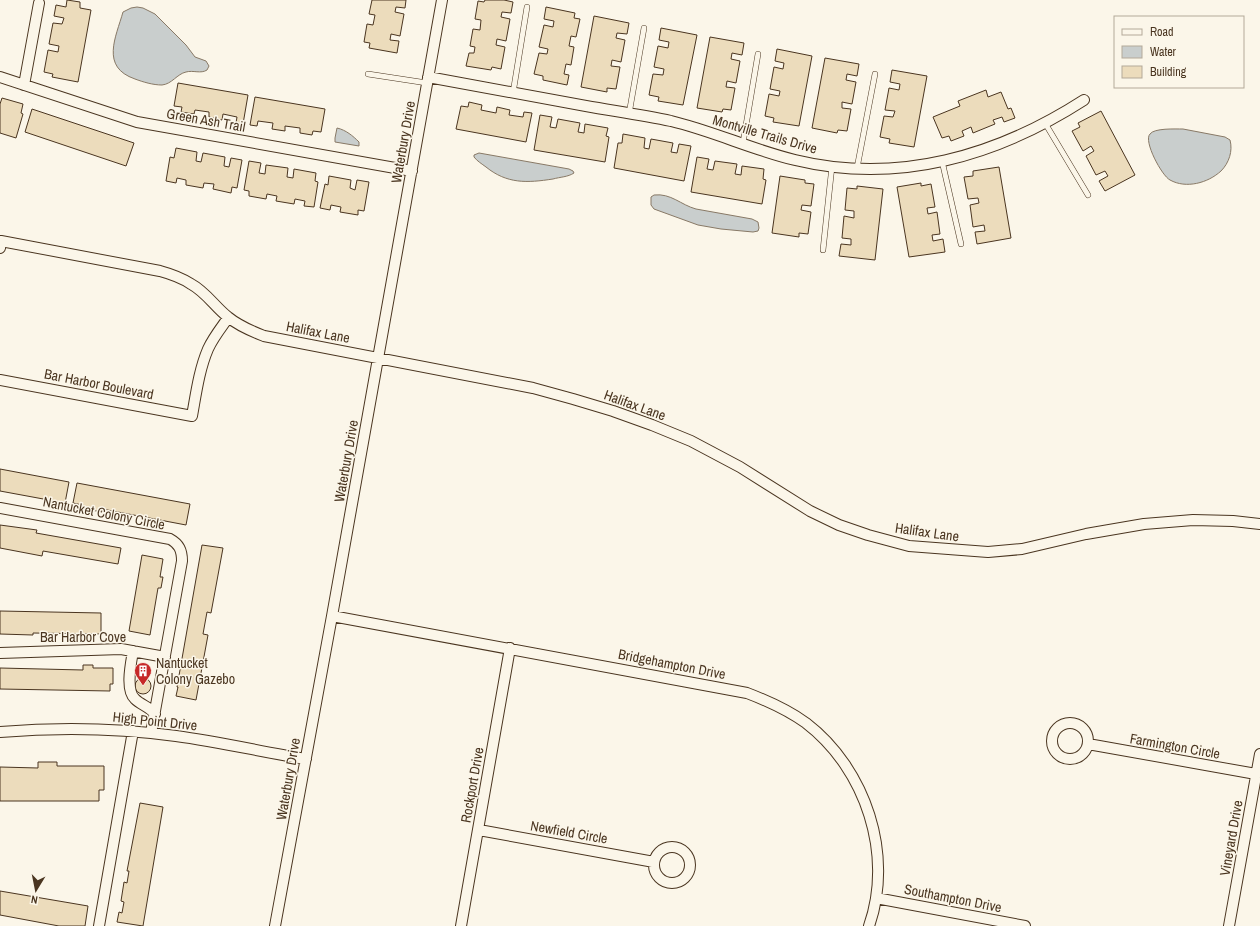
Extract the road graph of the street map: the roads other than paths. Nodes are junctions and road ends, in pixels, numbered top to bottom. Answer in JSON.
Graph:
{"nodes":[{"id":1,"x":442,"y":0,"type":"edge"},
{"id":2,"x":39,"y":3,"type":"dead end"},
{"id":3,"x":527,"y":7,"type":"dead end"},
{"id":4,"x":644,"y":28,"type":"dead end"},
{"id":5,"x":758,"y":54,"type":"dead end"},
{"id":6,"x":368,"y":74,"type":"dead end"},
{"id":7,"x":874,"y":74,"type":"dead end"},
{"id":8,"x":0,"y":78,"type":"edge"},
{"id":9,"x":428,"y":80,"type":"junction"},
{"id":10,"x":24,"y":85,"type":"junction"},
{"id":11,"x":513,"y":93,"type":"junction"},
{"id":12,"x":1084,"y":100,"type":"dead end"},
{"id":13,"x":629,"y":114,"type":"junction"},
{"id":14,"x":1045,"y":123,"type":"junction"},
{"id":15,"x":743,"y":143,"type":"junction"},
{"id":16,"x":942,"y":161,"type":"junction"},
{"id":17,"x":832,"y":166,"type":"junction"},
{"id":18,"x":857,"y":168,"type":"junction"},
{"id":19,"x":412,"y":171,"type":"junction"},
{"id":20,"x":1088,"y":196,"type":"dead end"},
{"id":21,"x":1,"y":244,"type":"edge"},
{"id":22,"x":961,"y":244,"type":"dead end"},
{"id":23,"x":823,"y":250,"type":"dead end"},
{"id":24,"x":228,"y":318,"type":"junction"},
{"id":25,"x":378,"y":358,"type":"junction"},
{"id":26,"x":0,"y":380,"type":"edge"},
{"id":27,"x":0,"y":508,"type":"edge"},
{"id":28,"x":1260,"y":524,"type":"edge"},
{"id":29,"x":332,"y":616,"type":"junction"},
{"id":30,"x":510,"y":648,"type":"junction"},
{"id":31,"x":133,"y":651,"type":"junction"},
{"id":32,"x":0,"y":653,"type":"edge"},
{"id":33,"x":165,"y":657,"type":"junction"},
{"id":34,"x":155,"y":714,"type":"junction"},
{"id":35,"x":0,"y":732,"type":"edge"},
{"id":36,"x":132,"y":732,"type":"junction"},
{"id":37,"x":152,"y":733,"type":"junction"},
{"id":38,"x":1088,"y":744,"type":"dead end"},
{"id":39,"x":1260,"y":754,"type":"edge"},
{"id":40,"x":306,"y":759,"type":"junction"},
{"id":41,"x":1256,"y":774,"type":"junction"},
{"id":42,"x":479,"y":830,"type":"junction"},
{"id":43,"x":654,"y":862,"type":"dead end"},
{"id":44,"x":876,"y":898,"type":"junction"},
{"id":45,"x":99,"y":926,"type":"edge"},
{"id":46,"x":275,"y":926,"type":"edge"},
{"id":47,"x":461,"y":926,"type":"edge"},
{"id":48,"x":869,"y":926,"type":"edge"},
{"id":49,"x":1025,"y":926,"type":"edge"},
{"id":50,"x":1230,"y":926,"type":"edge"}],
"edges":[{"from":1,"to":9,"type":"street","name":"Waterbury Drive"},
{"from":2,"to":10,"type":"street"},
{"from":3,"to":11,"type":"lane"},
{"from":4,"to":13,"type":"lane"},
{"from":5,"to":15,"type":"lane"},
{"from":6,"to":9,"type":"lane"},
{"from":7,"to":18,"type":"lane"},
{"from":8,"to":10,"type":"street","name":"Green Ash Trail"},
{"from":9,"to":11,"type":"street","name":"Montville Trails Drive"},
{"from":9,"to":19,"type":"street","name":"Waterbury Drive"},
{"from":10,"to":19,"type":"street","name":"Green Ash Trail"},
{"from":11,"to":13,"type":"street","name":"Montville Trails Drive"},
{"from":12,"to":14,"type":"street","name":"Montville Trails Drive"},
{"from":13,"to":15,"type":"street","name":"Montville Trails Drive"},
{"from":14,"to":16,"type":"street","name":"Montville Trails Drive"},
{"from":14,"to":20,"type":"lane"},
{"from":15,"to":17,"type":"street","name":"Montville Trails Drive"},
{"from":16,"to":18,"type":"street","name":"Montville Trails Drive"},
{"from":16,"to":22,"type":"lane"},
{"from":17,"to":18,"type":"street","name":"Montville Trails Drive"},
{"from":17,"to":23,"type":"lane"},
{"from":19,"to":25,"type":"street","name":"Waterbury Drive"},
{"from":21,"to":24,"type":"street","name":"Halifax Lane"},
{"from":24,"to":25,"type":"street","name":"Halifax Lane"},
{"from":24,"to":26,"type":"street","name":"Bar Harbor Boulevard"},
{"from":25,"to":28,"type":"street","name":"Halifax Lane"},
{"from":25,"to":29,"type":"street","name":"Waterbury Drive"},
{"from":27,"to":33,"type":"street","name":"Nantucket Colony Circle"},
{"from":29,"to":30,"type":"street","name":"Bridgehampton Drive"},
{"from":29,"to":40,"type":"street","name":"Waterbury Drive"},
{"from":30,"to":42,"type":"street","name":"Rockport Drive"},
{"from":30,"to":44,"type":"street","name":"Bridgehampton Drive"},
{"from":31,"to":32,"type":"street","name":"Bar Harbor Cove"},
{"from":31,"to":33,"type":"street","name":"Bar Harbor Cove"},
{"from":31,"to":34,"type":"street"},
{"from":33,"to":34,"type":"street","name":"Nantucket Colony Circle"},
{"from":34,"to":37,"type":"street","name":"Nantucket Colony Circle"},
{"from":35,"to":36,"type":"street","name":"High Point Drive"},
{"from":36,"to":37,"type":"street","name":"High Point Drive"},
{"from":36,"to":45,"type":"street"},
{"from":37,"to":40,"type":"street","name":"High Point Drive"},
{"from":38,"to":41,"type":"street","name":"Farmington Circle"},
{"from":39,"to":41,"type":"street","name":"Vineyard Drive"},
{"from":40,"to":46,"type":"street","name":"Waterbury Drive"},
{"from":41,"to":50,"type":"street","name":"Vineyard Drive"},
{"from":42,"to":43,"type":"street","name":"Newfield Circle"},
{"from":42,"to":47,"type":"street","name":"Rockport Drive"},
{"from":44,"to":48,"type":"street","name":"Bridgehampton Drive"},
{"from":44,"to":49,"type":"street","name":"Southampton Drive"}]}
